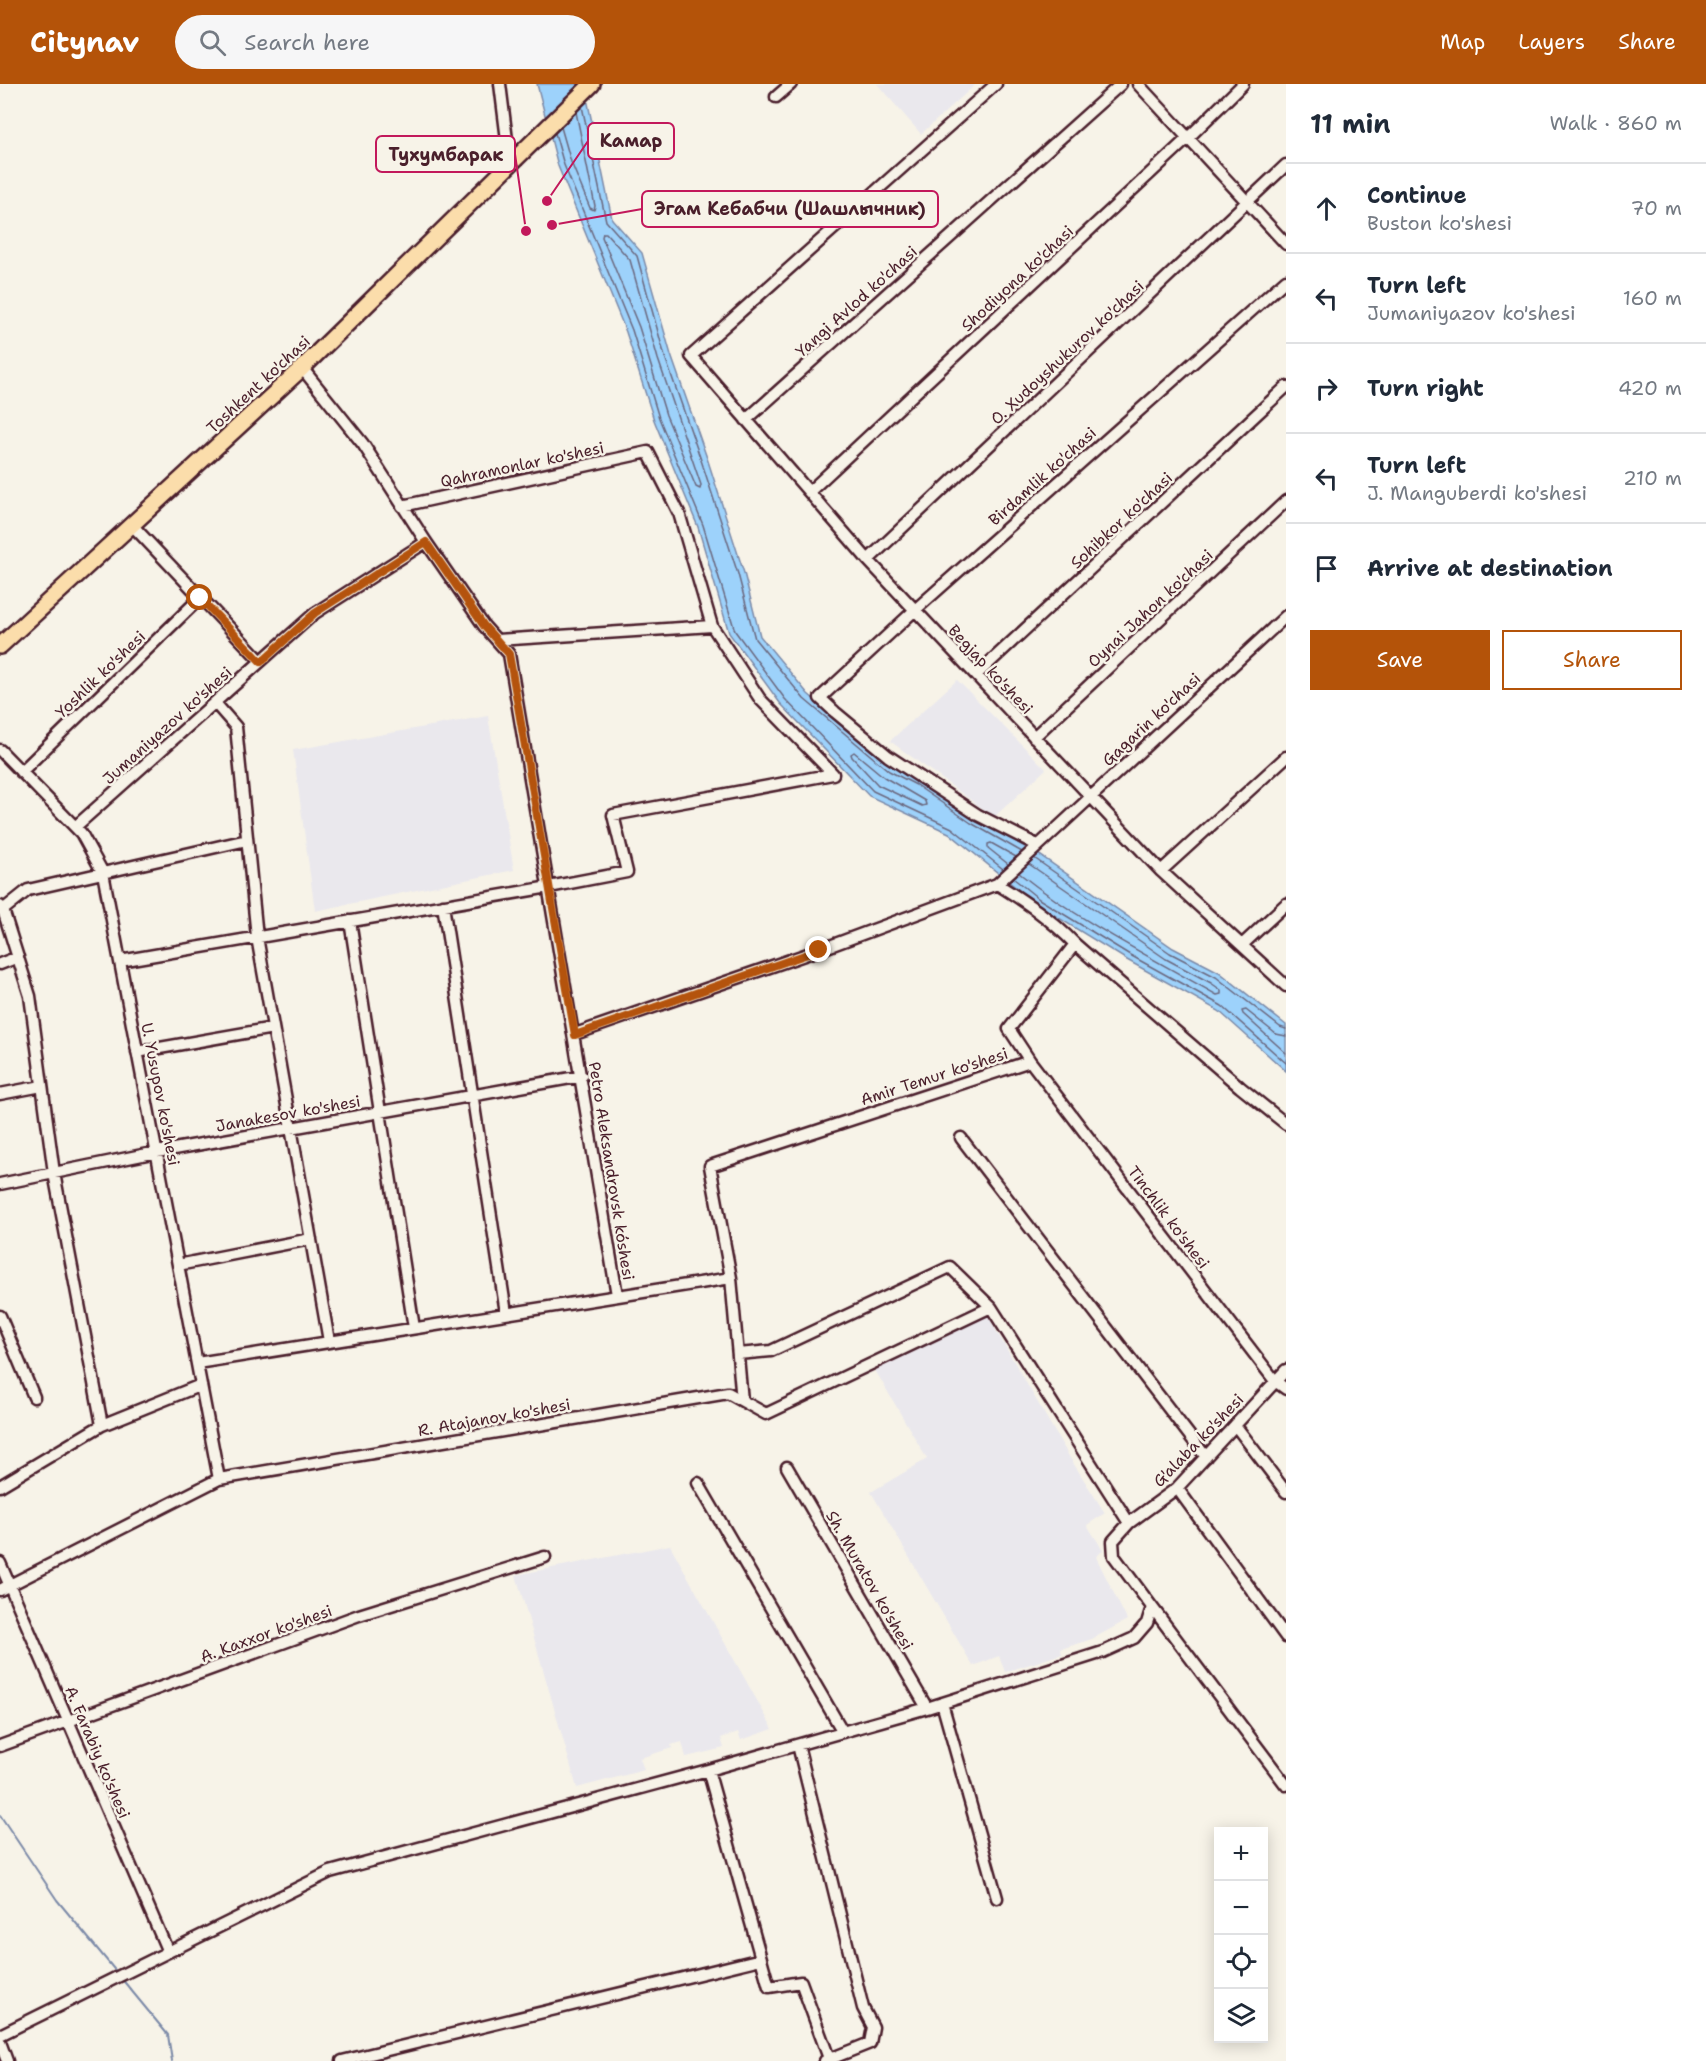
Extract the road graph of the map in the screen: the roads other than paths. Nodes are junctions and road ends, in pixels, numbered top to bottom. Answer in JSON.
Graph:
{"nodes":[{"id":1,"x":500,"y":84,"type":"edge"},
{"id":2,"x":592,"y":84,"type":"edge"},
{"id":3,"x":791,"y":84,"type":"edge"},
{"id":4,"x":996,"y":84,"type":"edge"},
{"id":5,"x":1120,"y":84,"type":"edge"},
{"id":6,"x":1138,"y":84,"type":"edge"},
{"id":7,"x":1243,"y":84,"type":"edge"},
{"id":8,"x":776,"y":97,"type":"dead end"},
{"id":9,"x":1188,"y":138,"type":"junction"},
{"id":10,"x":510,"y":164,"type":"junction"},
{"id":11,"x":1286,"y":165,"type":"edge"},
{"id":12,"x":1247,"y":202,"type":"junction"},
{"id":13,"x":1286,"y":244,"type":"edge"},
{"id":14,"x":1286,"y":280,"type":"edge"},
{"id":15,"x":302,"y":368,"type":"junction"},
{"id":16,"x":1286,"y":387,"type":"edge"},
{"id":17,"x":746,"y":420,"type":"junction"},
{"id":18,"x":809,"y":492,"type":"junction"},
{"id":19,"x":1286,"y":501,"type":"edge"},
{"id":20,"x":402,"y":506,"type":"junction"},
{"id":21,"x":132,"y":525,"type":"junction"},
{"id":22,"x":426,"y":542,"type":"junction"},
{"id":23,"x":868,"y":560,"type":"junction"},
{"id":24,"x":200,"y":598,"type":"junction"},
{"id":25,"x":915,"y":610,"type":"junction"},
{"id":26,"x":1286,"y":616,"type":"edge"},
{"id":27,"x":712,"y":626,"type":"junction"},
{"id":28,"x":497,"y":640,"type":"junction"},
{"id":29,"x":0,"y":646,"type":"edge"},
{"id":30,"x":261,"y":662,"type":"junction"},
{"id":31,"x":976,"y":675,"type":"junction"},
{"id":32,"x":214,"y":702,"type":"junction"},
{"id":33,"x":1034,"y":737,"type":"junction"},
{"id":34,"x":0,"y":750,"type":"edge"},
{"id":35,"x":1286,"y":757,"type":"edge"},
{"id":36,"x":21,"y":772,"type":"junction"},
{"id":37,"x":1090,"y":796,"type":"junction"},
{"id":38,"x":75,"y":827,"type":"junction"},
{"id":39,"x":248,"y":840,"type":"junction"},
{"id":40,"x":1034,"y":847,"type":"junction"},
{"id":41,"x":1161,"y":871,"type":"junction"},
{"id":42,"x":103,"y":873,"type":"junction"},
{"id":43,"x":1000,"y":881,"type":"junction"},
{"id":44,"x":549,"y":887,"type":"junction"},
{"id":45,"x":1286,"y":904,"type":"edge"},
{"id":46,"x":443,"y":905,"type":"junction"},
{"id":47,"x":2,"y":908,"type":"edge"},
{"id":48,"x":350,"y":921,"type":"junction"},
{"id":49,"x":257,"y":937,"type":"junction"},
{"id":50,"x":1075,"y":944,"type":"junction"},
{"id":51,"x":1242,"y":945,"type":"junction"},
{"id":52,"x":18,"y":957,"type":"junction"},
{"id":53,"x":120,"y":960,"type":"junction"},
{"id":54,"x":0,"y":964,"type":"edge"},
{"id":55,"x":1286,"y":986,"type":"edge"},
{"id":56,"x":273,"y":1028,"type":"junction"},
{"id":57,"x":575,"y":1035,"type":"junction"},
{"id":58,"x":137,"y":1052,"type":"junction"},
{"id":59,"x":1030,"y":1061,"type":"junction"},
{"id":60,"x":582,"y":1076,"type":"junction"},
{"id":61,"x":42,"y":1086,"type":"junction"},
{"id":62,"x":0,"y":1094,"type":"edge"},
{"id":63,"x":473,"y":1095,"type":"junction"},
{"id":64,"x":380,"y":1112,"type":"junction"},
{"id":65,"x":1286,"y":1124,"type":"edge"},
{"id":66,"x":290,"y":1128,"type":"junction"},
{"id":67,"x":960,"y":1138,"type":"dead end"},
{"id":68,"x":157,"y":1152,"type":"junction"},
{"id":69,"x":54,"y":1173,"type":"junction"},
{"id":70,"x":0,"y":1184,"type":"edge"},
{"id":71,"x":311,"y":1239,"type":"junction"},
{"id":72,"x":178,"y":1266,"type":"junction"},
{"id":73,"x":730,"y":1278,"type":"junction"},
{"id":74,"x":618,"y":1295,"type":"junction"},
{"id":75,"x":991,"y":1307,"type":"junction"},
{"id":76,"x":506,"y":1313,"type":"junction"},
{"id":77,"x":0,"y":1316,"type":"edge"},
{"id":78,"x":414,"y":1328,"type":"junction"},
{"id":79,"x":329,"y":1341,"type":"junction"},
{"id":80,"x":738,"y":1354,"type":"junction"},
{"id":81,"x":197,"y":1363,"type":"junction"},
{"id":82,"x":1286,"y":1370,"type":"edge"},
{"id":83,"x":1275,"y":1381,"type":"junction"},
{"id":84,"x":201,"y":1385,"type":"junction"},
{"id":85,"x":1286,"y":1389,"type":"edge"},
{"id":86,"x":34,"y":1397,"type":"dead end"},
{"id":87,"x":742,"y":1401,"type":"junction"},
{"id":88,"x":102,"y":1425,"type":"junction"},
{"id":89,"x":1235,"y":1425,"type":"junction"},
{"id":90,"x":1206,"y":1456,"type":"junction"},
{"id":91,"x":788,"y":1467,"type":"dead end"},
{"id":92,"x":219,"y":1479,"type":"junction"},
{"id":93,"x":698,"y":1483,"type":"dead end"},
{"id":94,"x":0,"y":1486,"type":"edge"},
{"id":95,"x":1177,"y":1488,"type":"junction"},
{"id":96,"x":1286,"y":1492,"type":"edge"},
{"id":97,"x":1129,"y":1523,"type":"junction"},
{"id":98,"x":545,"y":1557,"type":"dead end"},
{"id":99,"x":0,"y":1563,"type":"edge"},
{"id":100,"x":5,"y":1587,"type":"edge"},
{"id":101,"x":1152,"y":1607,"type":"junction"},
{"id":102,"x":1286,"y":1637,"type":"edge"},
{"id":103,"x":942,"y":1703,"type":"junction"},
{"id":104,"x":927,"y":1708,"type":"junction"},
{"id":105,"x":68,"y":1720,"type":"junction"},
{"id":106,"x":843,"y":1732,"type":"junction"},
{"id":107,"x":798,"y":1745,"type":"junction"},
{"id":108,"x":0,"y":1746,"type":"edge"},
{"id":109,"x":708,"y":1770,"type":"junction"},
{"id":110,"x":1286,"y":1785,"type":"edge"},
{"id":111,"x":997,"y":1898,"type":"dead end"},
{"id":112,"x":168,"y":1952,"type":"junction"},
{"id":113,"x":761,"y":1959,"type":"junction"},
{"id":114,"x":0,"y":2035,"type":"edge"},
{"id":115,"x":0,"y":2042,"type":"edge"},
{"id":116,"x":828,"y":2060,"type":"edge"},
{"id":117,"x":7,"y":2061,"type":"edge"},
{"id":118,"x":342,"y":2061,"type":"edge"}],
"edges":[{"from":1,"to":10,"type":"street"},
{"from":2,"to":10,"type":"highway","name":"Toshkent ko'chasi"},
{"from":3,"to":8,"type":"street"},
{"from":4,"to":17,"type":"street","name":"Begjap ko'shesi"},
{"from":5,"to":17,"type":"street","name":"Yangi Avlod ko'chasi"},
{"from":6,"to":9,"type":"street"},
{"from":7,"to":9,"type":"street","name":"Shodiyona ko'chasi"},
{"from":9,"to":12,"type":"street"},
{"from":9,"to":18,"type":"street","name":"Shodiyona ko'chasi"},
{"from":10,"to":15,"type":"highway","name":"Toshkent ko'chasi"},
{"from":11,"to":12,"type":"street","name":"O. Xudoyshukurov ko'chasi"},
{"from":12,"to":13,"type":"street"},
{"from":12,"to":23,"type":"street","name":"O. Xudoyshukurov ko'chasi"},
{"from":14,"to":25,"type":"street","name":"Birdamlik ko'chasi"},
{"from":15,"to":20,"type":"street","name":"Petro Aleksandrovsk kóshesi"},
{"from":15,"to":21,"type":"highway","name":"Toshkent ko'chasi"},
{"from":16,"to":31,"type":"street","name":"Sohibkor ko'chasi"},
{"from":17,"to":18,"type":"street","name":"Begjap ko'shesi"},
{"from":18,"to":23,"type":"street","name":"Begjap ko'shesi"},
{"from":19,"to":33,"type":"street","name":"Oynai Jahon ko'chasi"},
{"from":20,"to":22,"type":"street","name":"Petro Aleksandrovsk kóshesi"},
{"from":20,"to":27,"type":"street","name":"Qahramonlar ko'shesi"},
{"from":21,"to":24,"type":"street"},
{"from":21,"to":29,"type":"highway","name":"Toshkent ko'chasi"},
{"from":22,"to":28,"type":"street","name":"Petro Aleksandrovsk kóshesi"},
{"from":22,"to":30,"type":"street","name":"Jumaniyazov ko'shesi"},
{"from":23,"to":25,"type":"street","name":"Begjap ko'shesi"},
{"from":24,"to":30,"type":"street"},
{"from":24,"to":36,"type":"street","name":"Yoshlik ko'shesi"},
{"from":25,"to":31,"type":"street","name":"Begjap ko'shesi"},
{"from":25,"to":40,"type":"street","name":"Birdamlik ko'chasi"},
{"from":26,"to":37,"type":"street","name":"Gagarin ko'chasi"},
{"from":27,"to":28,"type":"street"},
{"from":27,"to":44,"type":"street"},
{"from":28,"to":44,"type":"street","name":"Petro Aleksandrovsk kóshesi"},
{"from":30,"to":32,"type":"street","name":"Jumaniyazov ko'shesi"},
{"from":31,"to":33,"type":"street","name":"Begjap ko'shesi"},
{"from":32,"to":38,"type":"street","name":"Jumaniyazov ko'shesi"},
{"from":32,"to":39,"type":"street"},
{"from":33,"to":37,"type":"street","name":"Begjap ko'shesi"},
{"from":34,"to":36,"type":"street","name":"U. Yusupov ko'shesi"},
{"from":35,"to":41,"type":"street"},
{"from":36,"to":38,"type":"street","name":"U. Yusupov ko'shesi"},
{"from":37,"to":40,"type":"street","name":"Gagarin ko'chasi"},
{"from":37,"to":41,"type":"street","name":"Begjap ko'shesi"},
{"from":38,"to":42,"type":"street","name":"U. Yusupov ko'shesi"},
{"from":39,"to":42,"type":"street"},
{"from":39,"to":49,"type":"street"},
{"from":40,"to":43,"type":"street","name":"Gagarin ko'chasi"},
{"from":41,"to":51,"type":"street","name":"Begjap ko'shesi"},
{"from":42,"to":47,"type":"street"},
{"from":42,"to":53,"type":"street","name":"U. Yusupov ko'shesi"},
{"from":43,"to":50,"type":"street"},
{"from":43,"to":57,"type":"street"},
{"from":44,"to":46,"type":"street"},
{"from":44,"to":57,"type":"street","name":"Petro Aleksandrovsk kóshesi"},
{"from":45,"to":51,"type":"street"},
{"from":46,"to":48,"type":"street"},
{"from":46,"to":63,"type":"street"},
{"from":47,"to":52,"type":"street"},
{"from":48,"to":49,"type":"street"},
{"from":48,"to":64,"type":"street"},
{"from":49,"to":53,"type":"street"},
{"from":49,"to":56,"type":"street"},
{"from":50,"to":59,"type":"street","name":"Amir Temur ko'shesi"},
{"from":50,"to":65,"type":"street"},
{"from":51,"to":55,"type":"street","name":"Begjap ko'shesi"},
{"from":52,"to":54,"type":"street"},
{"from":52,"to":61,"type":"street"},
{"from":53,"to":58,"type":"street","name":"U. Yusupov ko'shesi"},
{"from":56,"to":58,"type":"street"},
{"from":56,"to":66,"type":"street"},
{"from":57,"to":60,"type":"street","name":"Petro Aleksandrovsk kóshesi"},
{"from":58,"to":68,"type":"street","name":"U. Yusupov ko'shesi"},
{"from":59,"to":73,"type":"street","name":"Amir Temur ko'shesi"},
{"from":59,"to":83,"type":"street","name":"Tinchlik ko'shesi"},
{"from":60,"to":63,"type":"street","name":"Janakesov ko'shesi"},
{"from":60,"to":74,"type":"street","name":"Petro Aleksandrovsk kóshesi"},
{"from":61,"to":62,"type":"street"},
{"from":61,"to":69,"type":"street"},
{"from":63,"to":64,"type":"street","name":"Janakesov ko'shesi"},
{"from":63,"to":76,"type":"street"},
{"from":64,"to":66,"type":"street","name":"Janakesov ko'shesi"},
{"from":64,"to":78,"type":"street"},
{"from":66,"to":68,"type":"street","name":"Janakesov ko'shesi"},
{"from":66,"to":71,"type":"street"},
{"from":67,"to":90,"type":"street"},
{"from":68,"to":69,"type":"street","name":"Janakesov ko'shesi"},
{"from":68,"to":72,"type":"street","name":"U. Yusupov ko'shesi"},
{"from":69,"to":70,"type":"street","name":"Janakesov ko'shesi"},
{"from":69,"to":88,"type":"street"},
{"from":71,"to":72,"type":"street"},
{"from":71,"to":79,"type":"street"},
{"from":72,"to":81,"type":"street","name":"U. Yusupov ko'shesi"},
{"from":73,"to":74,"type":"street"},
{"from":73,"to":80,"type":"street"},
{"from":74,"to":76,"type":"street"},
{"from":75,"to":80,"type":"street"},
{"from":75,"to":87,"type":"street","name":"R. Atajanov ko'shesi"},
{"from":75,"to":97,"type":"street"},
{"from":76,"to":78,"type":"street"},
{"from":77,"to":86,"type":"street"},
{"from":78,"to":79,"type":"street"},
{"from":79,"to":81,"type":"street"},
{"from":80,"to":87,"type":"street"},
{"from":81,"to":84,"type":"street","name":"U. Yusupov ko'shesi"},
{"from":82,"to":83,"type":"street","name":"G'alaba ko'shesi"},
{"from":83,"to":85,"type":"street","name":"Tinchlik ko'shesi"},
{"from":83,"to":89,"type":"street","name":"G'alaba ko'shesi"},
{"from":84,"to":88,"type":"street"},
{"from":84,"to":92,"type":"street","name":"U. Yusupov ko'shesi"},
{"from":87,"to":92,"type":"street","name":"R. Atajanov ko'shesi"},
{"from":88,"to":94,"type":"street"},
{"from":89,"to":90,"type":"street","name":"G'alaba ko'shesi"},
{"from":89,"to":96,"type":"street"},
{"from":90,"to":95,"type":"street","name":"G'alaba ko'shesi"},
{"from":91,"to":104,"type":"street","name":"Sh. Muratov ko'shesi"},
{"from":92,"to":100,"type":"street","name":"R. Atajanov ko'shesi"},
{"from":93,"to":106,"type":"street"},
{"from":95,"to":97,"type":"street","name":"G'alaba ko'shesi"},
{"from":95,"to":102,"type":"street"},
{"from":97,"to":101,"type":"street","name":"G'alaba ko'shesi"},
{"from":98,"to":105,"type":"street","name":"A. Kaxxor ko'shesi"},
{"from":99,"to":100,"type":"street","name":"A. Farabiy ko'shesi"},
{"from":100,"to":105,"type":"street","name":"A. Farabiy ko'shesi"},
{"from":101,"to":103,"type":"street"},
{"from":101,"to":110,"type":"street"},
{"from":103,"to":104,"type":"street"},
{"from":103,"to":111,"type":"street"},
{"from":104,"to":106,"type":"street"},
{"from":105,"to":108,"type":"street","name":"A. Kaxxor ko'shesi"},
{"from":105,"to":112,"type":"street","name":"A. Farabiy ko'shesi"},
{"from":106,"to":107,"type":"street"},
{"from":107,"to":109,"type":"street"},
{"from":107,"to":116,"type":"street"},
{"from":109,"to":112,"type":"street"},
{"from":109,"to":113,"type":"street"},
{"from":112,"to":114,"type":"street"},
{"from":113,"to":116,"type":"street"},
{"from":113,"to":118,"type":"street"},
{"from":115,"to":117,"type":"street"}]}
